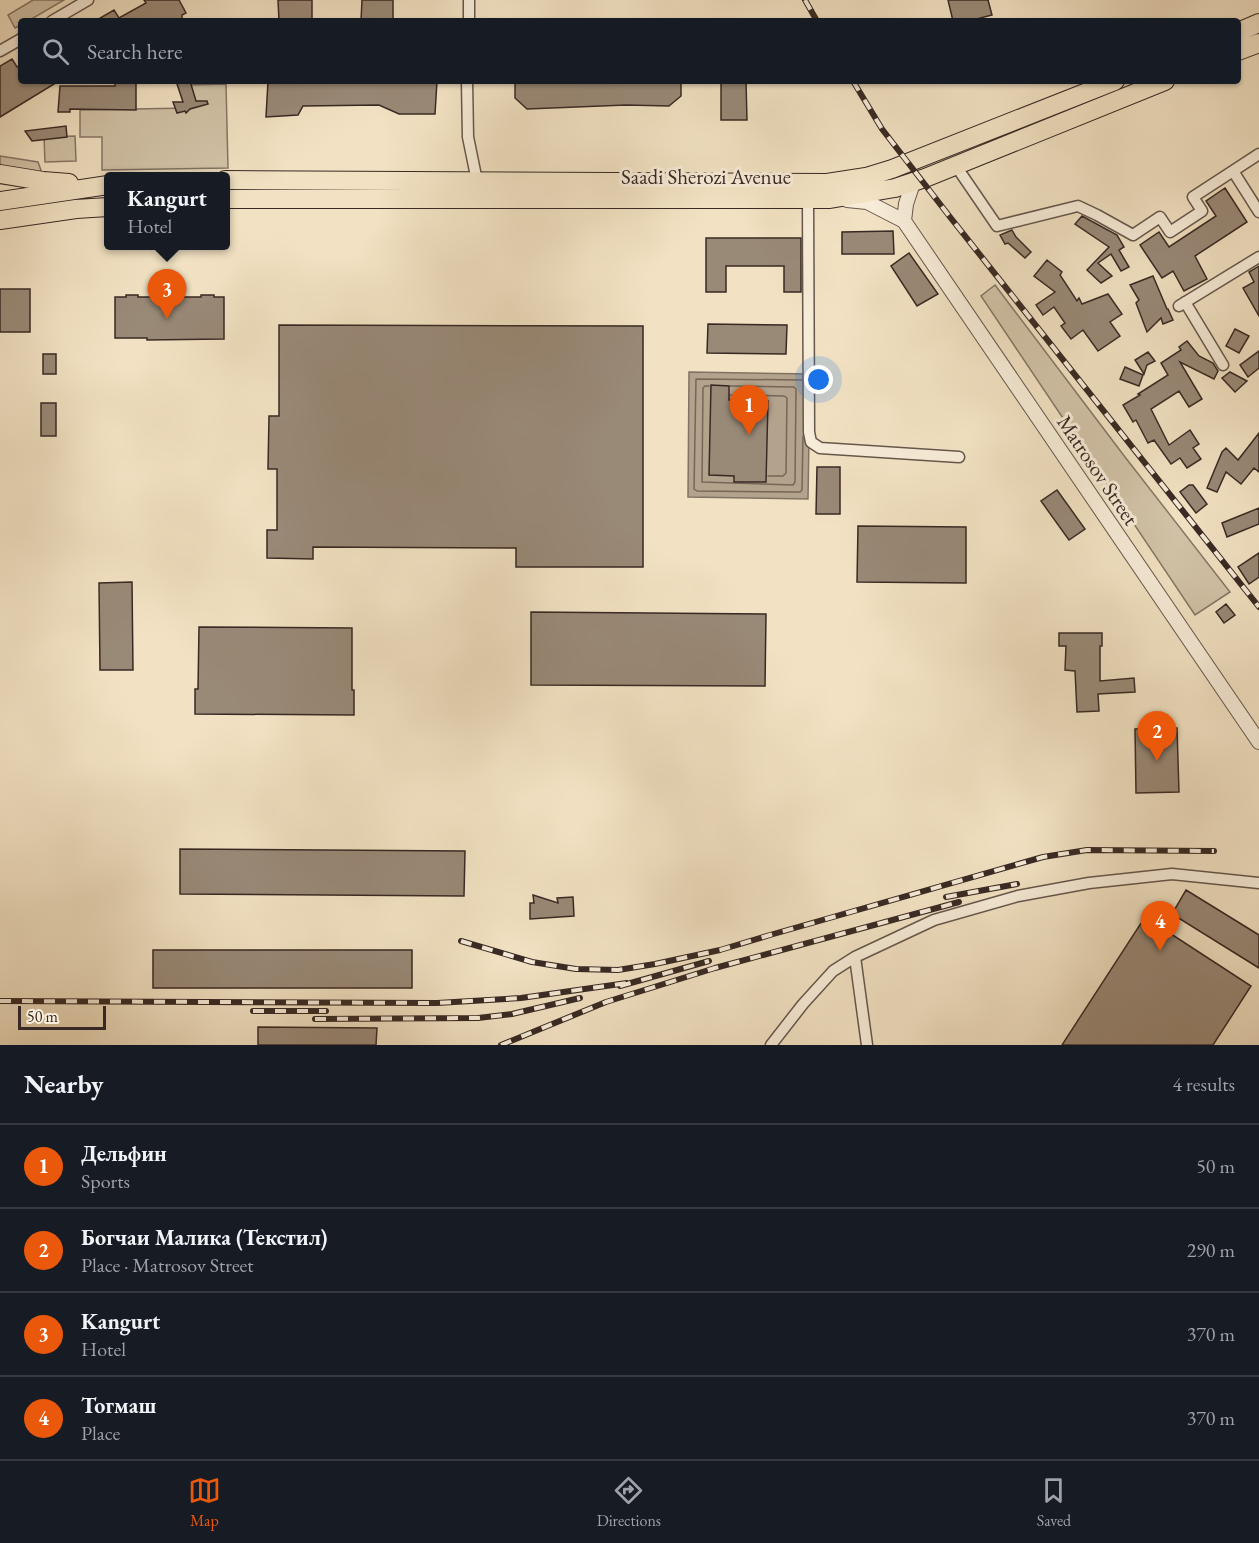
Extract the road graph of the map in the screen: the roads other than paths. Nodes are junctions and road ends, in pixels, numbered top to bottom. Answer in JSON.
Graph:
{"nodes":[{"id":1,"x":88,"y":0,"type":"edge"},
{"id":2,"x":469,"y":0,"type":"edge"},
{"id":3,"x":57,"y":18,"type":"edge"},
{"id":4,"x":469,"y":18,"type":"edge"},
{"id":5,"x":1259,"y":23,"type":"edge"},
{"id":6,"x":1241,"y":31,"type":"edge"},
{"id":7,"x":18,"y":41,"type":"edge"},
{"id":8,"x":1259,"y":43,"type":"edge"},
{"id":9,"x":1241,"y":50,"type":"edge"},
{"id":10,"x":0,"y":51,"type":"edge"},
{"id":11,"x":468,"y":84,"type":"edge"},
{"id":12,"x":1108,"y":84,"type":"edge"},
{"id":13,"x":1158,"y":84,"type":"edge"},
{"id":14,"x":1259,"y":154,"type":"edge"},
{"id":15,"x":956,"y":166,"type":"junction"},
{"id":16,"x":1233,"y":171,"type":"junction"},
{"id":17,"x":0,"y":174,"type":"edge"},
{"id":18,"x":230,"y":180,"type":"edge"},
{"id":19,"x":477,"y":181,"type":"junction"},
{"id":20,"x":914,"y":183,"type":"junction"},
{"id":21,"x":104,"y":186,"type":"edge"},
{"id":22,"x":104,"y":186,"type":"edge"},
{"id":23,"x":230,"y":199,"type":"edge"},
{"id":24,"x":808,"y":199,"type":"junction"},
{"id":25,"x":830,"y":199,"type":"junction"},
{"id":26,"x":0,"y":201,"type":"edge"},
{"id":27,"x":104,"y":207,"type":"edge"},
{"id":28,"x":1259,"y":212,"type":"edge"},
{"id":29,"x":0,"y":220,"type":"edge"},
{"id":30,"x":904,"y":221,"type":"junction"},
{"id":31,"x":1259,"y":257,"type":"edge"},
{"id":32,"x":1223,"y":365,"type":"dead end"},
{"id":33,"x":959,"y":457,"type":"dead end"},
{"id":34,"x":1259,"y":742,"type":"edge"},
{"id":35,"x":1259,"y":883,"type":"edge"},
{"id":36,"x":855,"y":957,"type":"junction"},
{"id":37,"x":771,"y":1045,"type":"edge"},
{"id":38,"x":867,"y":1045,"type":"edge"}],
"edges":[{"from":1,"to":3,"type":"street"},
{"from":2,"to":4,"type":"street"},
{"from":5,"to":6,"type":"highway"},
{"from":7,"to":10,"type":"street"},
{"from":8,"to":9,"type":"highway"},
{"from":11,"to":19,"type":"street"},
{"from":12,"to":19,"type":"highway","name":"Saadi Sherozi Avenue"},
{"from":13,"to":15,"type":"highway","name":"Saadi Sherozi Avenue"},
{"from":14,"to":16,"type":"street"},
{"from":15,"to":16,"type":"street"},
{"from":15,"to":20,"type":"highway","name":"Saadi Sherozi Avenue"},
{"from":16,"to":28,"type":"street"},
{"from":17,"to":21,"type":"highway"},
{"from":18,"to":19,"type":"highway","name":"Saadi Sherozi Avenue"},
{"from":20,"to":25,"type":"highway","name":"Saadi Sherozi Avenue"},
{"from":20,"to":30,"type":"street"},
{"from":22,"to":26,"type":"highway"},
{"from":23,"to":24,"type":"highway","name":"Saadi Sherozi Avenue"},
{"from":24,"to":25,"type":"highway","name":"Saadi Sherozi Avenue"},
{"from":24,"to":33,"type":"street"},
{"from":25,"to":30,"type":"street","name":"Matrosov Street"},
{"from":27,"to":29,"type":"highway"},
{"from":30,"to":34,"type":"street","name":"Matrosov Street"},
{"from":31,"to":32,"type":"street"},
{"from":35,"to":36,"type":"street"},
{"from":36,"to":37,"type":"street"},
{"from":36,"to":38,"type":"street"}]}
